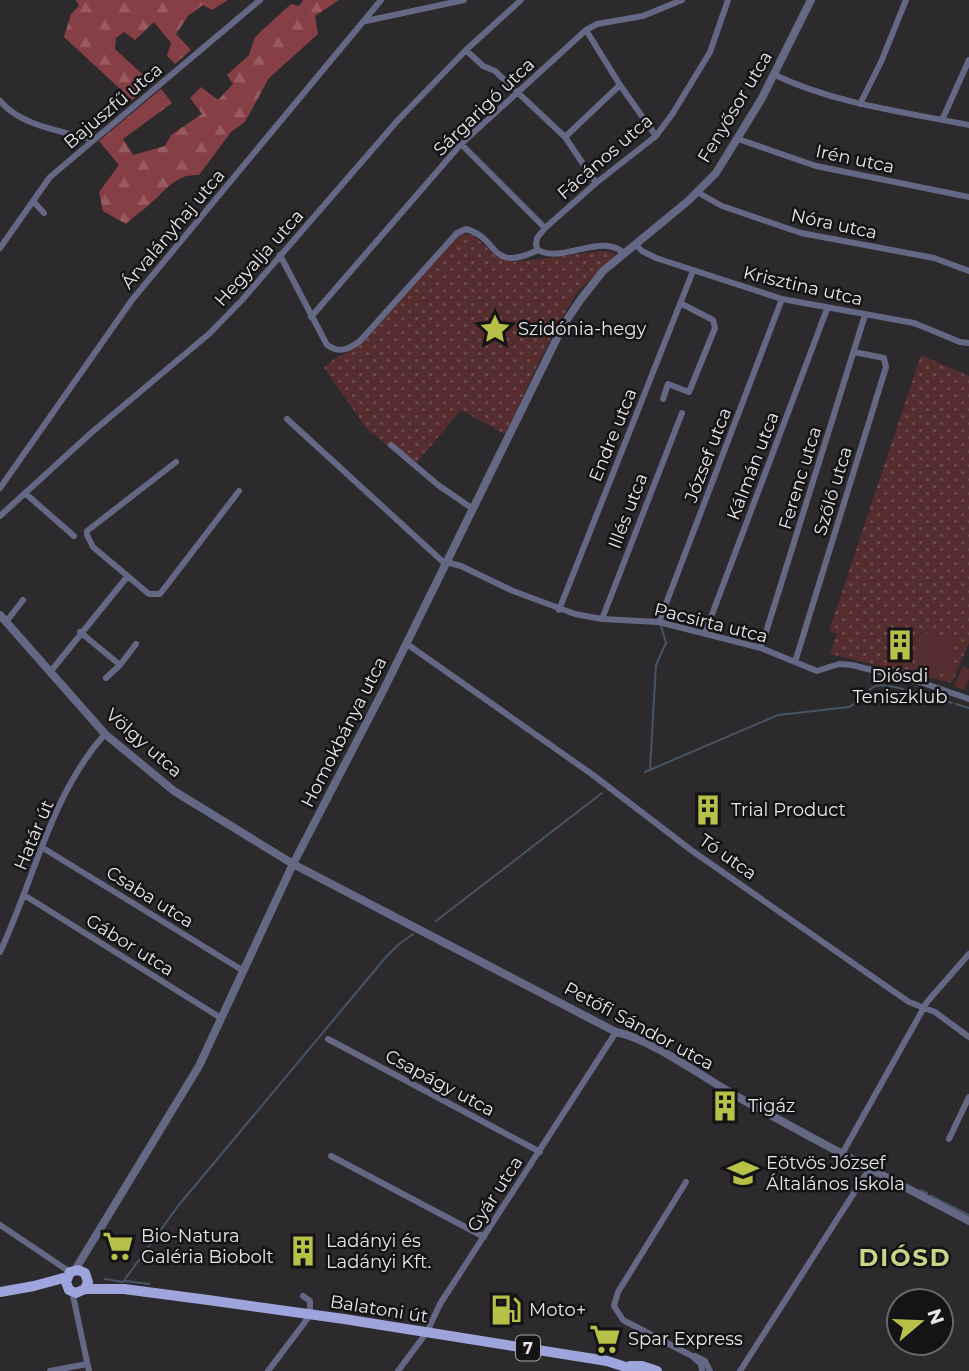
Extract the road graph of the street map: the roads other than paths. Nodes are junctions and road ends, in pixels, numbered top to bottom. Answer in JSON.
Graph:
{"nodes":[{"id":1,"x":260,"y":0,"type":"edge"},
{"id":2,"x":381,"y":0,"type":"edge"},
{"id":3,"x":464,"y":0,"type":"edge"},
{"id":4,"x":521,"y":0,"type":"edge"},
{"id":5,"x":682,"y":0,"type":"edge"},
{"id":6,"x":729,"y":0,"type":"edge"},
{"id":7,"x":811,"y":0,"type":"edge"},
{"id":8,"x":906,"y":0,"type":"edge"},
{"id":9,"x":366,"y":21,"type":"junction"},
{"id":10,"x":586,"y":30,"type":"junction"},
{"id":11,"x":466,"y":50,"type":"junction"},
{"id":12,"x":969,"y":60,"type":"edge"},
{"id":13,"x":775,"y":75,"type":"junction"},
{"id":14,"x":620,"y":85,"type":"junction"},
{"id":15,"x":519,"y":93,"type":"junction"},
{"id":16,"x":0,"y":101,"type":"edge"},
{"id":17,"x":860,"y":104,"type":"junction"},
{"id":18,"x":942,"y":120,"type":"junction"},
{"id":19,"x":969,"y":125,"type":"edge"},
{"id":20,"x":565,"y":136,"type":"junction"},
{"id":21,"x":656,"y":136,"type":"junction"},
{"id":22,"x":738,"y":139,"type":"junction"},
{"id":23,"x":94,"y":141,"type":"junction"},
{"id":24,"x":461,"y":144,"type":"junction"},
{"id":25,"x":596,"y":183,"type":"junction"},
{"id":26,"x":697,"y":192,"type":"junction"},
{"id":27,"x":969,"y":197,"type":"edge"},
{"id":28,"x":33,"y":201,"type":"junction"},
{"id":29,"x":44,"y":213,"type":"dead end"},
{"id":30,"x":545,"y":228,"type":"junction"},
{"id":31,"x":636,"y":244,"type":"junction"},
{"id":32,"x":0,"y":248,"type":"edge"},
{"id":33,"x":538,"y":250,"type":"junction"},
{"id":34,"x":624,"y":254,"type":"junction"},
{"id":35,"x":280,"y":256,"type":"junction"},
{"id":36,"x":693,"y":271,"type":"junction"},
{"id":37,"x":969,"y":271,"type":"edge"},
{"id":38,"x":782,"y":299,"type":"junction"},
{"id":39,"x":680,"y":303,"type":"junction"},
{"id":40,"x":827,"y":309,"type":"junction"},
{"id":41,"x":865,"y":315,"type":"junction"},
{"id":42,"x":312,"y":317,"type":"junction"},
{"id":43,"x":969,"y":343,"type":"edge"},
{"id":44,"x":854,"y":352,"type":"junction"},
{"id":45,"x":663,"y":399,"type":"dead end"},
{"id":46,"x":682,"y":413,"type":"dead end"},
{"id":47,"x":288,"y":419,"type":"dead end"},
{"id":48,"x":391,"y":445,"type":"dead end"},
{"id":49,"x":176,"y":462,"type":"dead end"},
{"id":50,"x":0,"y":488,"type":"edge"},
{"id":51,"x":239,"y":492,"type":"dead end"},
{"id":52,"x":26,"y":494,"type":"junction"},
{"id":53,"x":473,"y":509,"type":"junction"},
{"id":54,"x":0,"y":516,"type":"edge"},
{"id":55,"x":74,"y":536,"type":"dead end"},
{"id":56,"x":447,"y":562,"type":"junction"},
{"id":57,"x":127,"y":577,"type":"junction"},
{"id":58,"x":23,"y":600,"type":"dead end"},
{"id":59,"x":559,"y":610,"type":"junction"},
{"id":60,"x":3,"y":618,"type":"edge"},
{"id":61,"x":602,"y":620,"type":"junction"},
{"id":62,"x":659,"y":622,"type":"junction"},
{"id":63,"x":80,"y":632,"type":"junction"},
{"id":64,"x":705,"y":633,"type":"junction"},
{"id":65,"x":136,"y":644,"type":"dead end"},
{"id":66,"x":407,"y":644,"type":"junction"},
{"id":67,"x":761,"y":648,"type":"junction"},
{"id":68,"x":795,"y":662,"type":"junction"},
{"id":69,"x":120,"y":665,"type":"junction"},
{"id":70,"x":51,"y":671,"type":"junction"},
{"id":71,"x":106,"y":678,"type":"dead end"},
{"id":72,"x":969,"y":699,"type":"edge"},
{"id":73,"x":105,"y":734,"type":"junction"},
{"id":74,"x":43,"y":848,"type":"junction"},
{"id":75,"x":293,"y":863,"type":"junction"},
{"id":76,"x":24,"y":895,"type":"junction"},
{"id":77,"x":0,"y":952,"type":"edge"},
{"id":78,"x":969,"y":954,"type":"edge"},
{"id":79,"x":242,"y":970,"type":"junction"},
{"id":80,"x":925,"y":1008,"type":"junction"},
{"id":81,"x":221,"y":1018,"type":"junction"},
{"id":82,"x":616,"y":1032,"type":"junction"},
{"id":83,"x":969,"y":1037,"type":"edge"},
{"id":84,"x":328,"y":1039,"type":"dead end"},
{"id":85,"x":969,"y":1097,"type":"edge"},
{"id":86,"x":949,"y":1139,"type":"dead end"},
{"id":87,"x":540,"y":1152,"type":"junction"},
{"id":88,"x":842,"y":1154,"type":"junction"},
{"id":89,"x":331,"y":1156,"type":"dead end"},
{"id":90,"x":870,"y":1168,"type":"junction"},
{"id":91,"x":686,"y":1182,"type":"dead end"},
{"id":92,"x":969,"y":1221,"type":"edge"},
{"id":93,"x":0,"y":1225,"type":"edge"},
{"id":94,"x":484,"y":1237,"type":"junction"},
{"id":95,"x":92,"y":1245,"type":"junction"},
{"id":96,"x":87,"y":1276,"type":"junction"},
{"id":97,"x":70,"y":1280,"type":"junction"},
{"id":98,"x":85,"y":1289,"type":"junction"},
{"id":99,"x":124,"y":1289,"type":"junction"},
{"id":100,"x":0,"y":1292,"type":"edge"},
{"id":101,"x":303,"y":1296,"type":"dead end"},
{"id":102,"x":310,"y":1314,"type":"junction"},
{"id":103,"x":426,"y":1332,"type":"junction"},
{"id":104,"x":692,"y":1356,"type":"junction"},
{"id":105,"x":88,"y":1368,"type":"edge"},
{"id":106,"x":634,"y":1369,"type":"edge"},
{"id":107,"x":50,"y":1371,"type":"edge"},
{"id":108,"x":268,"y":1371,"type":"edge"},
{"id":109,"x":398,"y":1371,"type":"edge"},
{"id":110,"x":657,"y":1371,"type":"edge"},
{"id":111,"x":702,"y":1371,"type":"edge"},
{"id":112,"x":710,"y":1371,"type":"edge"},
{"id":113,"x":740,"y":1371,"type":"edge"}],
"edges":[{"from":1,"to":23,"type":"street","name":"Bajuszfű utca"},
{"from":2,"to":9,"type":"street","name":"Árvalányhaj utca"},
{"from":3,"to":9,"type":"street"},
{"from":4,"to":11,"type":"street","name":"Hegyalja utca"},
{"from":5,"to":10,"type":"street","name":"Sárgarigó utca"},
{"from":6,"to":21,"type":"street","name":"Fácános utca"},
{"from":7,"to":13,"type":"street","name":"Fenyősor utca"},
{"from":8,"to":17,"type":"street"},
{"from":9,"to":50,"type":"street","name":"Árvalányhaj utca"},
{"from":10,"to":14,"type":"street"},
{"from":10,"to":15,"type":"street","name":"Sárgarigó utca"},
{"from":11,"to":15,"type":"street"},
{"from":11,"to":35,"type":"street","name":"Hegyalja utca"},
{"from":12,"to":18,"type":"street"},
{"from":13,"to":17,"type":"street"},
{"from":13,"to":22,"type":"street","name":"Fenyősor utca"},
{"from":14,"to":20,"type":"street"},
{"from":14,"to":21,"type":"street"},
{"from":15,"to":20,"type":"street"},
{"from":15,"to":24,"type":"street","name":"Sárgarigó utca"},
{"from":16,"to":23,"type":"street"},
{"from":17,"to":18,"type":"street"},
{"from":18,"to":19,"type":"street"},
{"from":20,"to":25,"type":"street"},
{"from":21,"to":25,"type":"street","name":"Fácános utca"},
{"from":22,"to":26,"type":"street","name":"Fenyősor utca"},
{"from":22,"to":27,"type":"street","name":"Irén utca"},
{"from":23,"to":28,"type":"street","name":"Bajuszfű utca"},
{"from":24,"to":30,"type":"street"},
{"from":24,"to":42,"type":"street","name":"Sárgarigó utca"},
{"from":25,"to":30,"type":"street","name":"Fácános utca"},
{"from":26,"to":31,"type":"street","name":"Fenyősor utca"},
{"from":26,"to":37,"type":"street","name":"Nóra utca"},
{"from":28,"to":29,"type":"street"},
{"from":28,"to":32,"type":"street","name":"Bajuszfű utca"},
{"from":30,"to":33,"type":"street"},
{"from":31,"to":34,"type":"street","name":"Homokbánya utca"},
{"from":31,"to":36,"type":"street","name":"Krisztina utca"},
{"from":33,"to":34,"type":"street"},
{"from":33,"to":42,"type":"street"},
{"from":34,"to":53,"type":"street","name":"Homokbánya utca"},
{"from":35,"to":42,"type":"street"},
{"from":35,"to":52,"type":"street","name":"Hegyalja utca"},
{"from":36,"to":38,"type":"street","name":"Krisztina utca"},
{"from":36,"to":39,"type":"street","name":"Endre utca"},
{"from":38,"to":40,"type":"street","name":"Krisztina utca"},
{"from":38,"to":62,"type":"street","name":"József utca"},
{"from":39,"to":45,"type":"street"},
{"from":39,"to":59,"type":"street","name":"Endre utca"},
{"from":40,"to":41,"type":"street","name":"Krisztina utca"},
{"from":40,"to":64,"type":"street","name":"Kálmán utca"},
{"from":41,"to":43,"type":"street","name":"Krisztina utca"},
{"from":41,"to":44,"type":"street","name":"Ferenc utca"},
{"from":44,"to":67,"type":"street","name":"Ferenc utca"},
{"from":44,"to":68,"type":"street","name":"Szőlő utca"},
{"from":46,"to":61,"type":"street","name":"Illés utca"},
{"from":47,"to":56,"type":"street","name":"Pacsirta utca"},
{"from":48,"to":53,"type":"street"},
{"from":49,"to":57,"type":"street"},
{"from":51,"to":57,"type":"street"},
{"from":52,"to":54,"type":"street","name":"Hegyalja utca"},
{"from":52,"to":55,"type":"street"},
{"from":53,"to":56,"type":"street","name":"Homokbánya utca"},
{"from":56,"to":59,"type":"street","name":"Pacsirta utca"},
{"from":56,"to":66,"type":"street","name":"Homokbánya utca"},
{"from":57,"to":63,"type":"street"},
{"from":58,"to":60,"type":"street"},
{"from":59,"to":61,"type":"street","name":"Pacsirta utca"},
{"from":60,"to":70,"type":"street","name":"Völgy utca"},
{"from":61,"to":62,"type":"street","name":"Pacsirta utca"},
{"from":62,"to":64,"type":"street","name":"Pacsirta utca"},
{"from":63,"to":69,"type":"street"},
{"from":63,"to":70,"type":"street"},
{"from":64,"to":67,"type":"street","name":"Pacsirta utca"},
{"from":65,"to":69,"type":"street"},
{"from":66,"to":75,"type":"street","name":"Homokbánya utca"},
{"from":66,"to":80,"type":"street","name":"Tó utca"},
{"from":67,"to":68,"type":"street","name":"Pacsirta utca"},
{"from":68,"to":72,"type":"street","name":"Pacsirta utca"},
{"from":69,"to":71,"type":"street"},
{"from":70,"to":73,"type":"street","name":"Völgy utca"},
{"from":73,"to":74,"type":"street","name":"Határ út"},
{"from":73,"to":75,"type":"street","name":"Völgy utca"},
{"from":74,"to":76,"type":"street","name":"Határ út"},
{"from":74,"to":79,"type":"street","name":"Csaba utca"},
{"from":75,"to":79,"type":"street","name":"Homokbánya utca"},
{"from":75,"to":82,"type":"street","name":"Petőfi Sándor utca"},
{"from":76,"to":77,"type":"street","name":"Határ út"},
{"from":76,"to":81,"type":"street","name":"Gábor utca"},
{"from":78,"to":80,"type":"street"},
{"from":79,"to":81,"type":"street","name":"Homokbánya utca"},
{"from":80,"to":83,"type":"street","name":"Tó utca"},
{"from":80,"to":88,"type":"street"},
{"from":81,"to":95,"type":"street","name":"Homokbánya utca"},
{"from":82,"to":87,"type":"street","name":"Gyár utca"},
{"from":82,"to":88,"type":"street","name":"Petőfi Sándor utca"},
{"from":84,"to":87,"type":"street","name":"Csapágy utca"},
{"from":85,"to":86,"type":"street"},
{"from":87,"to":94,"type":"street","name":"Gyár utca"},
{"from":88,"to":90,"type":"street","name":"Petőfi Sándor utca"},
{"from":89,"to":94,"type":"street"},
{"from":90,"to":92,"type":"street","name":"Petőfi Sándor utca"},
{"from":90,"to":113,"type":"street"},
{"from":91,"to":104,"type":"street"},
{"from":93,"to":97,"type":"street"},
{"from":94,"to":103,"type":"street","name":"Gyár utca"},
{"from":95,"to":96,"type":"street","name":"Homokbánya utca"},
{"from":95,"to":97,"type":"street","name":"Homokbánya utca"},
{"from":96,"to":97,"type":"main road","number":"7"},
{"from":96,"to":98,"type":"main road"},
{"from":96,"to":99,"type":"main road","name":"Balatoni út","number":"7"},
{"from":97,"to":98,"type":"main road","number":"7"},
{"from":97,"to":100,"type":"main road","number":"7"},
{"from":97,"to":105,"type":"street"},
{"from":98,"to":99,"type":"main road","name":"Balatoni út","number":"7"},
{"from":99,"to":102,"type":"main road","name":"Balatoni út","number":"7"},
{"from":101,"to":102,"type":"street"},
{"from":102,"to":103,"type":"main road","name":"Balatoni út","number":"7"},
{"from":102,"to":108,"type":"street"},
{"from":103,"to":106,"type":"main road","name":"Balatoni út","number":"7"},
{"from":103,"to":109,"type":"street","name":"Gyár utca"},
{"from":104,"to":111,"type":"street"},
{"from":104,"to":112,"type":"street"},
{"from":105,"to":107,"type":"street"},
{"from":106,"to":110,"type":"main road","name":"Balatoni út","number":"7"}]}
